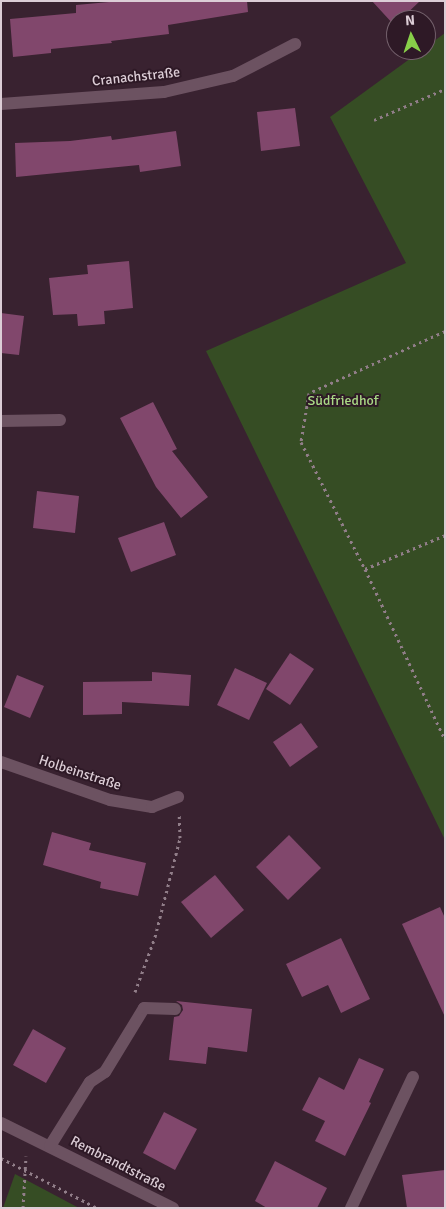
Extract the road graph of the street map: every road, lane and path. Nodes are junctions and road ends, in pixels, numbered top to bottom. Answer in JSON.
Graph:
{"nodes":[{"id":1,"x":295,"y":44,"type":"dead end"},
{"id":2,"x":445,"y":89,"type":"edge"},
{"id":3,"x":1,"y":104,"type":"edge"},
{"id":4,"x":374,"y":120,"type":"dead end"},
{"id":5,"x":445,"y":331,"type":"edge"},
{"id":6,"x":1,"y":420,"type":"edge"},
{"id":7,"x":60,"y":420,"type":"dead end"},
{"id":8,"x":445,"y":536,"type":"edge"},
{"id":9,"x":365,"y":569,"type":"junction"},
{"id":10,"x":445,"y":728,"type":"edge"},
{"id":11,"x":440,"y":730,"type":"junction"},
{"id":12,"x":445,"y":740,"type":"edge"},
{"id":13,"x":1,"y":762,"type":"edge"},
{"id":14,"x":178,"y":797,"type":"joint"},
{"id":15,"x":132,"y":999,"type":"dead end"},
{"id":16,"x":175,"y":1009,"type":"dead end"},
{"id":17,"x":413,"y":1077,"type":"dead end"},
{"id":18,"x":1,"y":1123,"type":"edge"},
{"id":19,"x":29,"y":1136,"type":"junction"},
{"id":20,"x":50,"y":1146,"type":"junction"},
{"id":21,"x":1,"y":1158,"type":"edge"},
{"id":22,"x":24,"y":1170,"type":"junction"},
{"id":23,"x":23,"y":1208,"type":"edge"},
{"id":24,"x":97,"y":1208,"type":"edge"},
{"id":25,"x":173,"y":1208,"type":"edge"},
{"id":26,"x":351,"y":1208,"type":"edge"}],
"edges":[{"from":1,"to":3,"type":"street","name":"Cranachstraße"},
{"from":2,"to":4,"type":"path"},
{"from":5,"to":9,"type":"path"},
{"from":6,"to":7,"type":"street"},
{"from":8,"to":9,"type":"path"},
{"from":9,"to":11,"type":"path"},
{"from":10,"to":11,"type":"path"},
{"from":11,"to":12,"type":"path"},
{"from":13,"to":14,"type":"street","name":"Holbeinstraße"},
{"from":14,"to":15,"type":"path"},
{"from":16,"to":20,"type":"street","name":"Rembrandtstraße"},
{"from":17,"to":26,"type":"street"},
{"from":18,"to":19,"type":"street","name":"Rembrandtstraße"},
{"from":19,"to":20,"type":"street","name":"Rembrandtstraße"},
{"from":19,"to":22,"type":"path"},
{"from":20,"to":25,"type":"street","name":"Rembrandtstraße"},
{"from":21,"to":22,"type":"path"},
{"from":22,"to":23,"type":"path"},
{"from":22,"to":24,"type":"path"}]}
